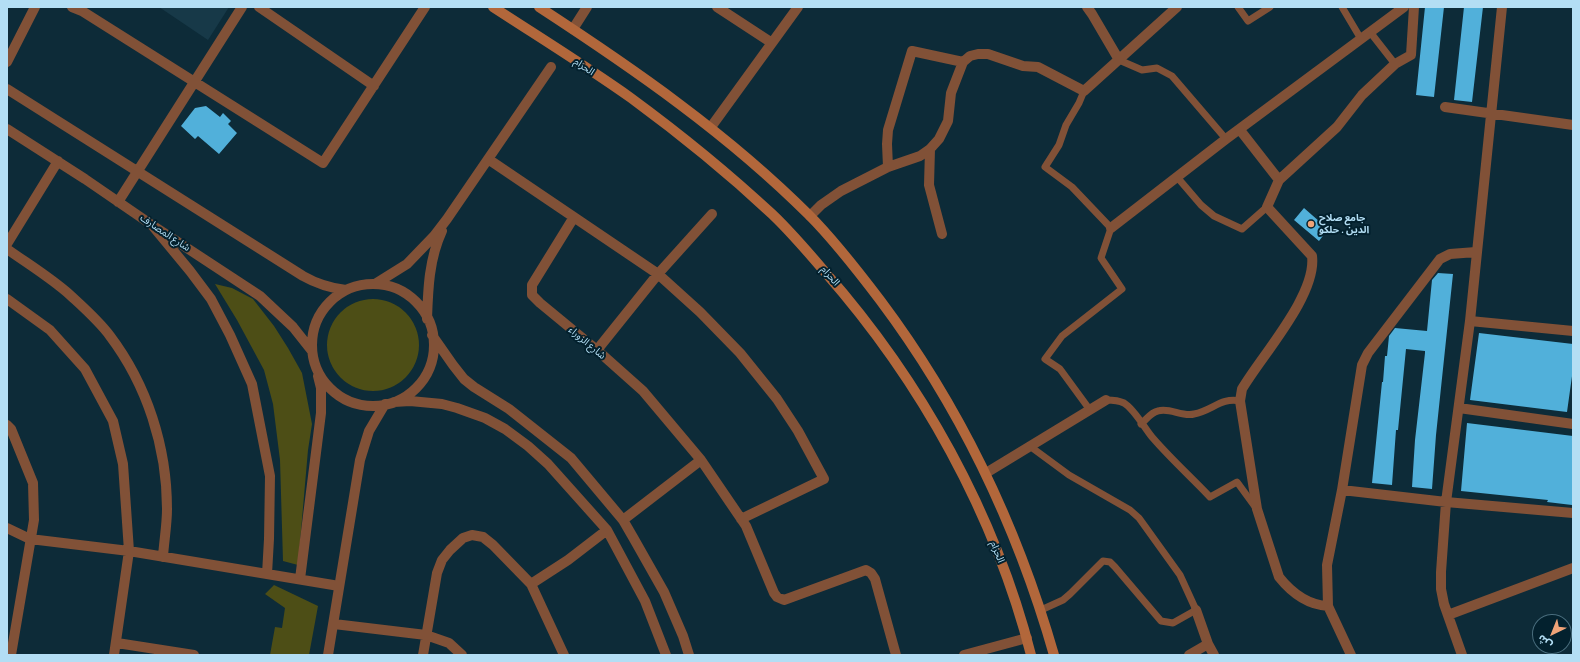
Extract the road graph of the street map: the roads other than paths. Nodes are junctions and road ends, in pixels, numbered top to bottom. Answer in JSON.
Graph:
{"nodes":[{"id":1,"x":35,"y":7,"type":"edge"},
{"id":2,"x":72,"y":7,"type":"edge"},
{"id":3,"x":242,"y":7,"type":"edge"},
{"id":4,"x":259,"y":7,"type":"edge"},
{"id":5,"x":425,"y":7,"type":"edge"},
{"id":6,"x":493,"y":7,"type":"edge"},
{"id":7,"x":539,"y":7,"type":"edge"},
{"id":8,"x":587,"y":7,"type":"edge"},
{"id":9,"x":717,"y":7,"type":"edge"},
{"id":10,"x":798,"y":7,"type":"edge"},
{"id":11,"x":1087,"y":7,"type":"edge"},
{"id":12,"x":1176,"y":7,"type":"edge"},
{"id":13,"x":1238,"y":7,"type":"edge"},
{"id":14,"x":1270,"y":7,"type":"edge"},
{"id":15,"x":1342,"y":7,"type":"edge"},
{"id":16,"x":1404,"y":7,"type":"edge"},
{"id":17,"x":1414,"y":7,"type":"edge"},
{"id":18,"x":1502,"y":7,"type":"edge"},
{"id":19,"x":573,"y":29,"type":"junction"},
{"id":20,"x":1370,"y":32,"type":"junction"},
{"id":21,"x":1360,"y":39,"type":"junction"},
{"id":22,"x":772,"y":43,"type":"junction"},
{"id":23,"x":1119,"y":60,"type":"junction"},
{"id":24,"x":7,"y":62,"type":"edge"},
{"id":25,"x":963,"y":62,"type":"junction"},
{"id":26,"x":1395,"y":64,"type":"junction"},
{"id":27,"x":550,"y":67,"type":"dead end"},
{"id":28,"x":194,"y":81,"type":"junction"},
{"id":29,"x":374,"y":86,"type":"junction"},
{"id":30,"x":7,"y":89,"type":"edge"},
{"id":31,"x":1084,"y":91,"type":"junction"},
{"id":32,"x":1445,"y":107,"type":"dead end"},
{"id":33,"x":1491,"y":114,"type":"junction"},
{"id":34,"x":1573,"y":125,"type":"edge"},
{"id":35,"x":711,"y":127,"type":"junction"},
{"id":36,"x":7,"y":129,"type":"edge"},
{"id":37,"x":1240,"y":130,"type":"junction"},
{"id":38,"x":1226,"y":139,"type":"junction"},
{"id":39,"x":930,"y":149,"type":"junction"},
{"id":40,"x":488,"y":159,"type":"junction"},
{"id":41,"x":58,"y":161,"type":"junction"},
{"id":42,"x":888,"y":167,"type":"junction"},
{"id":43,"x":137,"y":171,"type":"junction"},
{"id":44,"x":1177,"y":177,"type":"junction"},
{"id":45,"x":1280,"y":180,"type":"junction"},
{"id":46,"x":118,"y":202,"type":"junction"},
{"id":47,"x":1267,"y":207,"type":"junction"},
{"id":48,"x":712,"y":214,"type":"dead end"},
{"id":49,"x":810,"y":216,"type":"junction"},
{"id":50,"x":574,"y":217,"type":"junction"},
{"id":51,"x":448,"y":219,"type":"junction"},
{"id":52,"x":152,"y":225,"type":"junction"},
{"id":53,"x":1111,"y":228,"type":"junction"},
{"id":54,"x":942,"y":234,"type":"dead end"},
{"id":55,"x":7,"y":244,"type":"edge"},
{"id":56,"x":7,"y":248,"type":"edge"},
{"id":57,"x":1476,"y":252,"type":"junction"},
{"id":58,"x":658,"y":274,"type":"junction"},
{"id":59,"x":375,"y":284,"type":"junction"},
{"id":60,"x":346,"y":290,"type":"junction"},
{"id":61,"x":7,"y":299,"type":"edge"},
{"id":62,"x":427,"y":319,"type":"junction"},
{"id":63,"x":1470,"y":321,"type":"junction"},
{"id":64,"x":1573,"y":331,"type":"edge"},
{"id":65,"x":432,"y":335,"type":"junction"},
{"id":66,"x":597,"y":350,"type":"junction"},
{"id":67,"x":312,"y":351,"type":"junction"},
{"id":68,"x":317,"y":369,"type":"junction"},
{"id":69,"x":1106,"y":400,"type":"joint"},
{"id":70,"x":1240,"y":401,"type":"junction"},
{"id":71,"x":390,"y":403,"type":"junction"},
{"id":72,"x":1459,"y":408,"type":"junction"},
{"id":73,"x":1090,"y":410,"type":"junction"},
{"id":74,"x":1141,"y":424,"type":"junction"},
{"id":75,"x":1573,"y":424,"type":"edge"},
{"id":76,"x":7,"y":425,"type":"edge"},
{"id":77,"x":1030,"y":447,"type":"junction"},
{"id":78,"x":701,"y":460,"type":"junction"},
{"id":79,"x":986,"y":473,"type":"junction"},
{"id":80,"x":1342,"y":490,"type":"junction"},
{"id":81,"x":1446,"y":502,"type":"junction"},
{"id":82,"x":1257,"y":509,"type":"junction"},
{"id":83,"x":1573,"y":513,"type":"edge"},
{"id":84,"x":741,"y":519,"type":"junction"},
{"id":85,"x":622,"y":520,"type":"junction"},
{"id":86,"x":7,"y":528,"type":"edge"},
{"id":87,"x":607,"y":530,"type":"junction"},
{"id":88,"x":30,"y":539,"type":"junction"},
{"id":89,"x":129,"y":551,"type":"junction"},
{"id":90,"x":163,"y":557,"type":"junction"},
{"id":91,"x":1573,"y":568,"type":"edge"},
{"id":92,"x":266,"y":574,"type":"junction"},
{"id":93,"x":300,"y":579,"type":"junction"},
{"id":94,"x":531,"y":584,"type":"junction"},
{"id":95,"x":339,"y":586,"type":"junction"},
{"id":96,"x":1328,"y":606,"type":"junction"},
{"id":97,"x":1041,"y":610,"type":"junction"},
{"id":98,"x":1196,"y":610,"type":"junction"},
{"id":99,"x":1448,"y":615,"type":"junction"},
{"id":100,"x":334,"y":624,"type":"junction"},
{"id":101,"x":426,"y":635,"type":"junction"},
{"id":102,"x":1027,"y":638,"type":"junction"},
{"id":103,"x":10,"y":642,"type":"edge"},
{"id":104,"x":116,"y":643,"type":"junction"},
{"id":105,"x":1208,"y":644,"type":"junction"},
{"id":106,"x":11,"y":655,"type":"edge"},
{"id":107,"x":114,"y":655,"type":"edge"},
{"id":108,"x":194,"y":655,"type":"edge"},
{"id":109,"x":328,"y":655,"type":"edge"},
{"id":110,"x":423,"y":655,"type":"edge"},
{"id":111,"x":462,"y":655,"type":"edge"},
{"id":112,"x":564,"y":655,"type":"edge"},
{"id":113,"x":666,"y":655,"type":"edge"},
{"id":114,"x":689,"y":655,"type":"edge"},
{"id":115,"x":896,"y":655,"type":"edge"},
{"id":116,"x":964,"y":655,"type":"edge"},
{"id":117,"x":1031,"y":655,"type":"edge"},
{"id":118,"x":1054,"y":655,"type":"edge"},
{"id":119,"x":1189,"y":655,"type":"edge"},
{"id":120,"x":1214,"y":655,"type":"edge"},
{"id":121,"x":1351,"y":655,"type":"edge"},
{"id":122,"x":1462,"y":655,"type":"edge"}],
"edges":[{"from":1,"to":24,"type":"street"},
{"from":2,"to":28,"type":"street"},
{"from":3,"to":28,"type":"street"},
{"from":4,"to":29,"type":"street"},
{"from":5,"to":29,"type":"street"},
{"from":6,"to":102,"type":"main road","name":"الحزام"},
{"from":7,"to":19,"type":"main road"},
{"from":8,"to":19,"type":"street"},
{"from":9,"to":22,"type":"street"},
{"from":10,"to":22,"type":"street"},
{"from":11,"to":23,"type":"street"},
{"from":12,"to":23,"type":"street"},
{"from":13,"to":14,"type":"lane"},
{"from":15,"to":21,"type":"lane"},
{"from":16,"to":20,"type":"street"},
{"from":17,"to":26,"type":"street"},
{"from":18,"to":33,"type":"street"},
{"from":19,"to":35,"type":"main road"},
{"from":20,"to":21,"type":"street"},
{"from":20,"to":26,"type":"lane"},
{"from":21,"to":37,"type":"street"},
{"from":22,"to":35,"type":"street"},
{"from":23,"to":31,"type":"street"},
{"from":23,"to":38,"type":"lane"},
{"from":25,"to":31,"type":"street"},
{"from":25,"to":39,"type":"street"},
{"from":25,"to":42,"type":"street"},
{"from":26,"to":45,"type":"street"},
{"from":27,"to":40,"type":"street"},
{"from":28,"to":29,"type":"street"},
{"from":28,"to":43,"type":"street"},
{"from":30,"to":43,"type":"street"},
{"from":31,"to":53,"type":"lane"},
{"from":32,"to":33,"type":"street"},
{"from":33,"to":34,"type":"street"},
{"from":33,"to":57,"type":"street"},
{"from":35,"to":49,"type":"main road"},
{"from":36,"to":41,"type":"street","name":"شارع المصارف"},
{"from":37,"to":38,"type":"street"},
{"from":37,"to":45,"type":"street"},
{"from":38,"to":44,"type":"street"},
{"from":39,"to":42,"type":"street"},
{"from":39,"to":54,"type":"street"},
{"from":40,"to":50,"type":"street"},
{"from":40,"to":51,"type":"street"},
{"from":41,"to":46,"type":"street","name":"شارع المصارف"},
{"from":41,"to":55,"type":"street"},
{"from":42,"to":49,"type":"street"},
{"from":43,"to":46,"type":"street"},
{"from":43,"to":60,"type":"street"},
{"from":44,"to":47,"type":"lane"},
{"from":44,"to":53,"type":"street"},
{"from":45,"to":47,"type":"street"},
{"from":46,"to":52,"type":"street","name":"شارع المصارف"},
{"from":47,"to":70,"type":"street"},
{"from":48,"to":58,"type":"street"},
{"from":49,"to":79,"type":"main road"},
{"from":50,"to":58,"type":"street"},
{"from":50,"to":66,"type":"street","name":"شارع الزوراء"},
{"from":51,"to":59,"type":"street"},
{"from":51,"to":62,"type":"street"},
{"from":52,"to":67,"type":"street","name":"شارع المصارف"},
{"from":52,"to":92,"type":"street"},
{"from":53,"to":73,"type":"lane"},
{"from":56,"to":90,"type":"street"},
{"from":57,"to":63,"type":"street"},
{"from":57,"to":80,"type":"street"},
{"from":58,"to":66,"type":"street"},
{"from":58,"to":84,"type":"street"},
{"from":59,"to":60,"type":"street"},
{"from":59,"to":62,"type":"street"},
{"from":60,"to":67,"type":"street"},
{"from":61,"to":89,"type":"street"},
{"from":62,"to":65,"type":"street"},
{"from":63,"to":64,"type":"street"},
{"from":63,"to":72,"type":"street"},
{"from":65,"to":71,"type":"street"},
{"from":65,"to":85,"type":"street"},
{"from":66,"to":78,"type":"street","name":"شارع الزوراء"},
{"from":67,"to":68,"type":"street"},
{"from":68,"to":71,"type":"street"},
{"from":68,"to":93,"type":"street"},
{"from":69,"to":73,"type":"street"},
{"from":69,"to":74,"type":"lane"},
{"from":70,"to":74,"type":"lane"},
{"from":70,"to":82,"type":"street"},
{"from":71,"to":87,"type":"street"},
{"from":71,"to":95,"type":"street"},
{"from":72,"to":75,"type":"street"},
{"from":72,"to":81,"type":"street"},
{"from":73,"to":77,"type":"street"},
{"from":74,"to":82,"type":"lane"},
{"from":76,"to":88,"type":"street"},
{"from":77,"to":79,"type":"street"},
{"from":77,"to":98,"type":"lane"},
{"from":78,"to":84,"type":"street","name":"شارع الزوراء"},
{"from":78,"to":85,"type":"street"},
{"from":79,"to":97,"type":"main road"},
{"from":80,"to":81,"type":"street"},
{"from":80,"to":96,"type":"street"},
{"from":81,"to":83,"type":"street"},
{"from":81,"to":99,"type":"street"},
{"from":82,"to":96,"type":"street"},
{"from":84,"to":115,"type":"street","name":"شارع الزوراء"},
{"from":85,"to":114,"type":"street"},
{"from":86,"to":88,"type":"street"},
{"from":87,"to":94,"type":"street"},
{"from":87,"to":113,"type":"street"},
{"from":88,"to":89,"type":"street"},
{"from":88,"to":103,"type":"street"},
{"from":89,"to":90,"type":"street"},
{"from":89,"to":104,"type":"street"},
{"from":90,"to":92,"type":"street"},
{"from":91,"to":99,"type":"street"},
{"from":92,"to":93,"type":"street"},
{"from":93,"to":95,"type":"street"},
{"from":94,"to":101,"type":"street"},
{"from":94,"to":112,"type":"street"},
{"from":95,"to":100,"type":"street"},
{"from":96,"to":121,"type":"street"},
{"from":97,"to":98,"type":"lane"},
{"from":97,"to":118,"type":"main road"},
{"from":98,"to":105,"type":"street"},
{"from":99,"to":122,"type":"street"},
{"from":100,"to":101,"type":"street"},
{"from":100,"to":109,"type":"street"},
{"from":101,"to":110,"type":"street"},
{"from":101,"to":111,"type":"street"},
{"from":102,"to":116,"type":"street"},
{"from":102,"to":117,"type":"main road","name":"الحزام"},
{"from":103,"to":106,"type":"street"},
{"from":104,"to":107,"type":"street"},
{"from":104,"to":108,"type":"street"},
{"from":105,"to":119,"type":"street"},
{"from":105,"to":120,"type":"street"}]}
